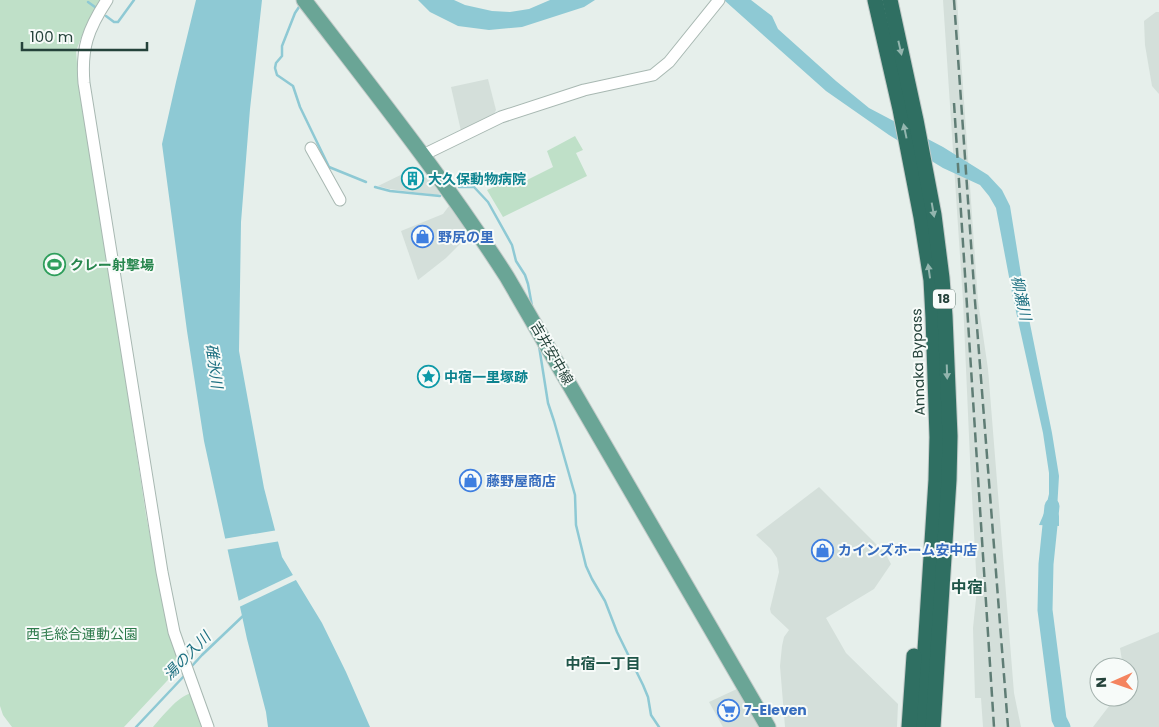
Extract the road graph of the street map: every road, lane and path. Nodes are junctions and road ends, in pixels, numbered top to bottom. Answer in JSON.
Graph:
{"nodes":[{"id":1,"x":107,"y":0,"type":"edge"},
{"id":2,"x":304,"y":0,"type":"edge"},
{"id":3,"x":719,"y":0,"type":"edge"},
{"id":4,"x":876,"y":0,"type":"edge"},
{"id":5,"x":890,"y":0,"type":"edge"},
{"id":6,"x":311,"y":148,"type":"dead end"},
{"id":7,"x":423,"y":155,"type":"junction"},
{"id":8,"x":340,"y":200,"type":"dead end"},
{"id":9,"x":936,"y":390,"type":"junction"},
{"id":10,"x":950,"y":436,"type":"junction"},
{"id":11,"x":928,"y":702,"type":"junction"},
{"id":12,"x":208,"y":727,"type":"edge"},
{"id":13,"x":768,"y":727,"type":"edge"},
{"id":14,"x":909,"y":727,"type":"edge"},
{"id":15,"x":920,"y":727,"type":"edge"},
{"id":16,"x":933,"y":727,"type":"edge"},
{"id":17,"x":941,"y":727,"type":"edge"}],
"edges":[{"from":1,"to":12,"type":"street"},
{"from":2,"to":7,"type":"main road","name":"吉井安中線"},
{"from":3,"to":7,"type":"street"},
{"from":9,"to":4,"type":"highway","name":"Annaka Bypass","number":"18","one_way":true},
{"from":5,"to":10,"type":"highway","name":"Annaka Bypass","number":"18","one_way":true},
{"from":6,"to":8,"type":"street"},
{"from":7,"to":13,"type":"main road","name":"吉井安中線"},
{"from":9,"to":11,"type":"highway","name":"Annaka Bypass","number":"18"},
{"from":9,"to":14,"type":"highway"},
{"from":10,"to":11,"type":"highway","name":"Annaka Bypass","number":"18"},
{"from":10,"to":17,"type":"highway"},
{"from":11,"to":15,"type":"highway","name":"Annaka Bypass","number":"18"},
{"from":11,"to":16,"type":"highway","name":"Annaka Bypass","number":"18"}]}
